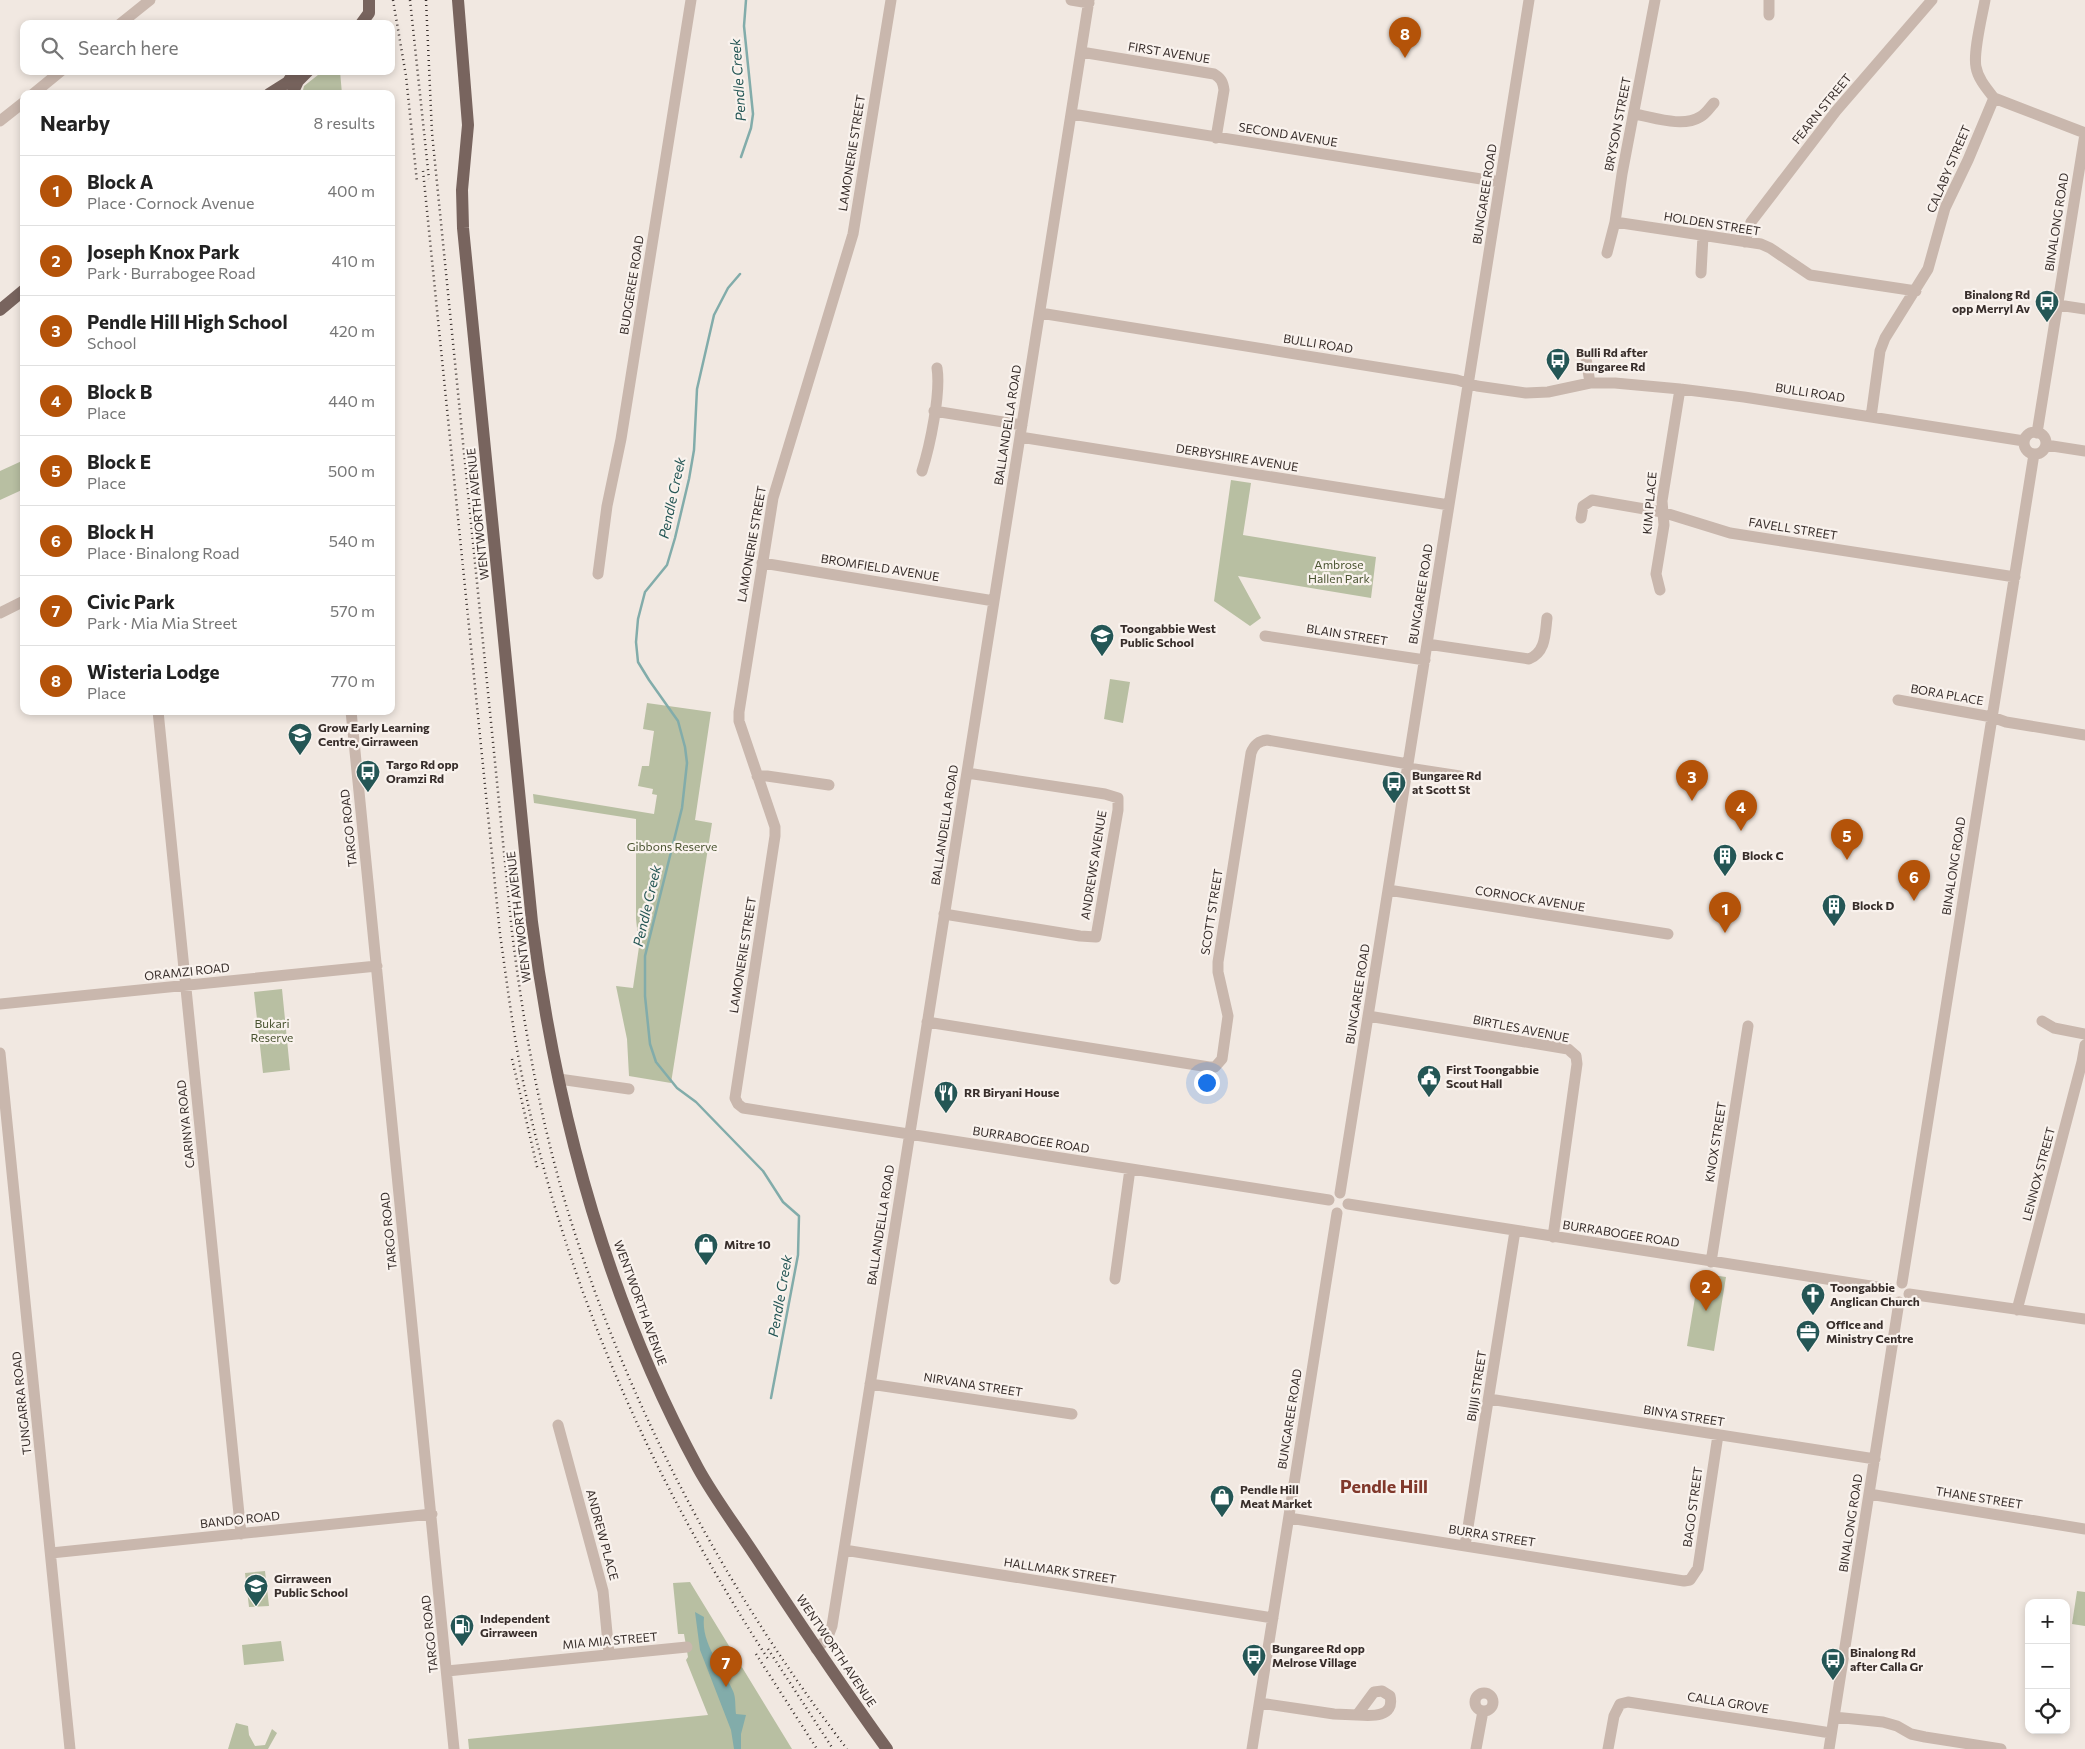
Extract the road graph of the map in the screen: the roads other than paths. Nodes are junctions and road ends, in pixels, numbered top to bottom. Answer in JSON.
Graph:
{"nodes":[{"id":1,"x":150,"y":0,"type":"edge"},
{"id":2,"x":370,"y":0,"type":"edge"},
{"id":3,"x":458,"y":0,"type":"edge"},
{"id":4,"x":691,"y":0,"type":"edge"},
{"id":5,"x":891,"y":0,"type":"edge"},
{"id":6,"x":1071,"y":0,"type":"edge"},
{"id":7,"x":1529,"y":0,"type":"edge"},
{"id":8,"x":1655,"y":0,"type":"edge"},
{"id":9,"x":1769,"y":0,"type":"edge"},
{"id":10,"x":1932,"y":0,"type":"edge"},
{"id":11,"x":1985,"y":0,"type":"edge"},
{"id":12,"x":1089,"y":1,"type":"edge"},
{"id":13,"x":1769,"y":15,"type":"dead end"},
{"id":14,"x":125,"y":20,"type":"edge"},
{"id":15,"x":364,"y":20,"type":"edge"},
{"id":16,"x":1082,"y":52,"type":"junction"},
{"id":17,"x":57,"y":75,"type":"edge"},
{"id":18,"x":293,"y":75,"type":"edge"},
{"id":19,"x":304,"y":75,"type":"edge"},
{"id":20,"x":38,"y":90,"type":"edge"},
{"id":21,"x":286,"y":90,"type":"edge"},
{"id":22,"x":287,"y":90,"type":"edge"},
{"id":23,"x":1994,"y":98,"type":"junction"},
{"id":24,"x":1714,"y":103,"type":"dead end"},
{"id":25,"x":20,"y":105,"type":"edge"},
{"id":26,"x":1072,"y":114,"type":"junction"},
{"id":27,"x":1634,"y":114,"type":"junction"},
{"id":28,"x":0,"y":121,"type":"edge"},
{"id":29,"x":2085,"y":133,"type":"edge"},
{"id":30,"x":1216,"y":138,"type":"junction"},
{"id":31,"x":1500,"y":182,"type":"junction"},
{"id":32,"x":1615,"y":222,"type":"junction"},
{"id":33,"x":1703,"y":236,"type":"junction"},
{"id":34,"x":1746,"y":242,"type":"junction"},
{"id":35,"x":1607,"y":253,"type":"dead end"},
{"id":36,"x":1701,"y":273,"type":"dead end"},
{"id":37,"x":1916,"y":290,"type":"junction"},
{"id":38,"x":20,"y":293,"type":"edge"},
{"id":39,"x":2058,"y":305,"type":"junction"},
{"id":40,"x":2085,"y":309,"type":"edge"},
{"id":41,"x":0,"y":310,"type":"edge"},
{"id":42,"x":1040,"y":314,"type":"junction"},
{"id":43,"x":1586,"y":358,"type":"dead end"},
{"id":44,"x":937,"y":368,"type":"dead end"},
{"id":45,"x":1468,"y":383,"type":"junction"},
{"id":46,"x":1590,"y":383,"type":"junction"},
{"id":47,"x":1680,"y":389,"type":"junction"},
{"id":48,"x":934,"y":411,"type":"junction"},
{"id":49,"x":1871,"y":417,"type":"junction"},
{"id":50,"x":1022,"y":425,"type":"junction"},
{"id":51,"x":2037,"y":433,"type":"junction"},
{"id":52,"x":1020,"y":437,"type":"junction"},
{"id":53,"x":2024,"y":441,"type":"junction"},
{"id":54,"x":2046,"y":445,"type":"junction"},
{"id":55,"x":2085,"y":451,"type":"edge"},
{"id":56,"x":2034,"y":454,"type":"junction"},
{"id":57,"x":922,"y":471,"type":"dead end"},
{"id":58,"x":1449,"y":505,"type":"junction"},
{"id":59,"x":1662,"y":512,"type":"junction"},
{"id":60,"x":1581,"y":518,"type":"dead end"},
{"id":61,"x":762,"y":563,"type":"junction"},
{"id":62,"x":598,"y":574,"type":"dead end"},
{"id":63,"x":2015,"y":577,"type":"junction"},
{"id":64,"x":1660,"y":590,"type":"dead end"},
{"id":65,"x":994,"y":601,"type":"junction"},
{"id":66,"x":20,"y":602,"type":"edge"},
{"id":67,"x":0,"y":613,"type":"edge"},
{"id":68,"x":1548,"y":618,"type":"dead end"},
{"id":69,"x":1265,"y":636,"type":"dead end"},
{"id":70,"x":1428,"y":644,"type":"junction"},
{"id":71,"x":1425,"y":660,"type":"junction"},
{"id":72,"x":1898,"y":700,"type":"dead end"},
{"id":73,"x":158,"y":715,"type":"edge"},
{"id":74,"x":351,"y":715,"type":"edge"},
{"id":75,"x":1992,"y":717,"type":"junction"},
{"id":76,"x":2085,"y":735,"type":"edge"},
{"id":77,"x":1408,"y":766,"type":"junction"},
{"id":78,"x":967,"y":773,"type":"junction"},
{"id":79,"x":757,"y":776,"type":"junction"},
{"id":80,"x":1460,"y":776,"type":"dead end"},
{"id":81,"x":829,"y":785,"type":"dead end"},
{"id":82,"x":1388,"y":890,"type":"junction"},
{"id":83,"x":944,"y":914,"type":"junction"},
{"id":84,"x":1668,"y":934,"type":"dead end"},
{"id":85,"x":377,"y":966,"type":"junction"},
{"id":86,"x":186,"y":986,"type":"junction"},
{"id":87,"x":0,"y":1004,"type":"edge"},
{"id":88,"x":1368,"y":1016,"type":"junction"},
{"id":89,"x":2042,"y":1021,"type":"dead end"},
{"id":90,"x":928,"y":1022,"type":"junction"},
{"id":91,"x":1748,"y":1026,"type":"dead end"},
{"id":92,"x":2085,"y":1034,"type":"edge"},
{"id":93,"x":2085,"y":1045,"type":"edge"},
{"id":94,"x":0,"y":1053,"type":"edge"},
{"id":95,"x":2084,"y":1062,"type":"edge"},
{"id":96,"x":559,"y":1079,"type":"junction"},
{"id":97,"x":629,"y":1089,"type":"dead end"},
{"id":98,"x":735,"y":1098,"type":"joint"},
{"id":99,"x":910,"y":1135,"type":"junction"},
{"id":100,"x":1130,"y":1169,"type":"junction"},
{"id":101,"x":1340,"y":1192,"type":"junction"},
{"id":102,"x":1329,"y":1200,"type":"junction"},
{"id":103,"x":1348,"y":1204,"type":"junction"},
{"id":104,"x":1337,"y":1213,"type":"junction"},
{"id":105,"x":1515,"y":1231,"type":"junction"},
{"id":106,"x":1553,"y":1237,"type":"junction"},
{"id":107,"x":1711,"y":1262,"type":"junction"},
{"id":108,"x":1115,"y":1279,"type":"dead end"},
{"id":109,"x":1902,"y":1282,"type":"junction"},
{"id":110,"x":1890,"y":1289,"type":"junction"},
{"id":111,"x":1909,"y":1294,"type":"junction"},
{"id":112,"x":1899,"y":1302,"type":"junction"},
{"id":113,"x":2017,"y":1310,"type":"junction"},
{"id":114,"x":2085,"y":1319,"type":"edge"},
{"id":115,"x":870,"y":1384,"type":"junction"},
{"id":116,"x":1489,"y":1399,"type":"junction"},
{"id":117,"x":1072,"y":1414,"type":"dead end"},
{"id":118,"x":558,"y":1425,"type":"dead end"},
{"id":119,"x":1718,"y":1435,"type":"junction"},
{"id":120,"x":1875,"y":1460,"type":"junction"},
{"id":121,"x":1869,"y":1494,"type":"junction"},
{"id":122,"x":432,"y":1514,"type":"junction"},
{"id":123,"x":1289,"y":1518,"type":"junction"},
{"id":124,"x":2085,"y":1529,"type":"edge"},
{"id":125,"x":241,"y":1534,"type":"junction"},
{"id":126,"x":1465,"y":1546,"type":"junction"},
{"id":127,"x":844,"y":1550,"type":"junction"},
{"id":128,"x":51,"y":1553,"type":"junction"},
{"id":129,"x":1690,"y":1580,"type":"joint"},
{"id":130,"x":1273,"y":1618,"type":"junction"},
{"id":131,"x":687,"y":1648,"type":"dead end"},
{"id":132,"x":816,"y":1648,"type":"junction"},
{"id":133,"x":610,"y":1654,"type":"junction"},
{"id":134,"x":447,"y":1671,"type":"junction"},
{"id":135,"x":1260,"y":1703,"type":"junction"},
{"id":136,"x":1483,"y":1711,"type":"dead end"},
{"id":137,"x":1357,"y":1715,"type":"dead end"},
{"id":138,"x":1834,"y":1717,"type":"junction"},
{"id":139,"x":1831,"y":1734,"type":"junction"},
{"id":140,"x":70,"y":1749,"type":"edge"},
{"id":141,"x":454,"y":1749,"type":"edge"},
{"id":142,"x":887,"y":1749,"type":"edge"},
{"id":143,"x":1252,"y":1749,"type":"edge"},
{"id":144,"x":1476,"y":1749,"type":"edge"},
{"id":145,"x":1608,"y":1749,"type":"edge"},
{"id":146,"x":1829,"y":1749,"type":"edge"},
{"id":147,"x":2001,"y":1749,"type":"edge"}],
"edges":[{"from":1,"to":14,"type":"street"},
{"from":2,"to":15,"type":"main road"},
{"from":3,"to":96,"type":"main road","name":"WENTWORTH AVENUE"},
{"from":4,"to":62,"type":"street","name":"BUDGEREE ROAD"},
{"from":5,"to":61,"type":"street","name":"LAMONERIE STREET"},
{"from":6,"to":12,"type":"street"},
{"from":7,"to":31,"type":"street","name":"BUNGAREE ROAD"},
{"from":8,"to":27,"type":"street","name":"BRYSON STREET"},
{"from":9,"to":13,"type":"street"},
{"from":10,"to":34,"type":"street","name":"FEARN STREET"},
{"from":11,"to":23,"type":"street"},
{"from":12,"to":16,"type":"street","name":"BALLANDELLA ROAD"},
{"from":16,"to":26,"type":"street","name":"BALLANDELLA ROAD"},
{"from":16,"to":30,"type":"street","name":"FIRST AVENUE"},
{"from":17,"to":20,"type":"street"},
{"from":18,"to":21,"type":"main road"},
{"from":19,"to":22,"type":"main road"},
{"from":23,"to":29,"type":"street"},
{"from":23,"to":37,"type":"street","name":"CALABY STREET"},
{"from":24,"to":27,"type":"street"},
{"from":25,"to":28,"type":"street"},
{"from":26,"to":30,"type":"street","name":"SECOND AVENUE"},
{"from":26,"to":42,"type":"street","name":"BALLANDELLA ROAD"},
{"from":27,"to":32,"type":"street","name":"BRYSON STREET"},
{"from":29,"to":39,"type":"street","name":"BINALONG ROAD"},
{"from":30,"to":31,"type":"street","name":"SECOND AVENUE"},
{"from":31,"to":45,"type":"street","name":"BUNGAREE ROAD"},
{"from":32,"to":33,"type":"street","name":"HOLDEN STREET"},
{"from":32,"to":35,"type":"street","name":"BRYSON STREET"},
{"from":33,"to":34,"type":"street","name":"HOLDEN STREET"},
{"from":33,"to":36,"type":"street"},
{"from":34,"to":37,"type":"street","name":"HOLDEN STREET"},
{"from":37,"to":49,"type":"street","name":"CALABY STREET"},
{"from":38,"to":41,"type":"main road"},
{"from":39,"to":40,"type":"street"},
{"from":39,"to":51,"type":"street","name":"BINALONG ROAD"},
{"from":42,"to":45,"type":"street","name":"BULLI ROAD"},
{"from":42,"to":50,"type":"street","name":"BALLANDELLA ROAD"},
{"from":43,"to":46,"type":"street"},
{"from":44,"to":48,"type":"street"},
{"from":45,"to":46,"type":"street","name":"BULLI ROAD"},
{"from":45,"to":58,"type":"street","name":"BUNGAREE ROAD"},
{"from":46,"to":47,"type":"street","name":"BULLI ROAD"},
{"from":47,"to":49,"type":"street","name":"BULLI ROAD"},
{"from":47,"to":59,"type":"street","name":"KIM PLACE"},
{"from":48,"to":50,"type":"street"},
{"from":48,"to":57,"type":"street"},
{"from":49,"to":53,"type":"street","name":"BULLI ROAD"},
{"from":50,"to":52,"type":"street","name":"BALLANDELLA ROAD"},
{"from":51,"to":53,"type":"street"},
{"from":51,"to":54,"type":"street"},
{"from":52,"to":58,"type":"street","name":"DERBYSHIRE AVENUE"},
{"from":52,"to":65,"type":"street","name":"BALLANDELLA ROAD"},
{"from":53,"to":56,"type":"street"},
{"from":54,"to":55,"type":"street"},
{"from":54,"to":56,"type":"street"},
{"from":56,"to":63,"type":"street","name":"BINALONG ROAD"},
{"from":58,"to":70,"type":"street","name":"BUNGAREE ROAD"},
{"from":59,"to":60,"type":"street","name":"FAVELL STREET"},
{"from":59,"to":63,"type":"street","name":"FAVELL STREET"},
{"from":59,"to":64,"type":"street","name":"KIM PLACE"},
{"from":61,"to":65,"type":"street","name":"BROMFIELD AVENUE"},
{"from":61,"to":79,"type":"street","name":"LAMONERIE STREET"},
{"from":63,"to":75,"type":"street","name":"BINALONG ROAD"},
{"from":65,"to":78,"type":"street","name":"BALLANDELLA ROAD"},
{"from":66,"to":67,"type":"street"},
{"from":68,"to":70,"type":"street"},
{"from":69,"to":71,"type":"street","name":"BLAIN STREET"},
{"from":70,"to":71,"type":"street","name":"BUNGAREE ROAD"},
{"from":71,"to":77,"type":"street","name":"BUNGAREE ROAD"},
{"from":72,"to":75,"type":"street","name":"BORA PLACE"},
{"from":73,"to":86,"type":"street","name":"CARINYA ROAD"},
{"from":74,"to":85,"type":"street","name":"TARGO ROAD"},
{"from":75,"to":76,"type":"street","name":"BORA PLACE"},
{"from":75,"to":109,"type":"street","name":"BINALONG ROAD"},
{"from":77,"to":80,"type":"street"},
{"from":77,"to":82,"type":"street","name":"BUNGAREE ROAD"},
{"from":77,"to":90,"type":"street","name":"SCOTT STREET"},
{"from":78,"to":83,"type":"street","name":"BALLANDELLA ROAD"},
{"from":78,"to":83,"type":"street","name":"ANDREWS AVENUE"},
{"from":79,"to":81,"type":"street"},
{"from":79,"to":98,"type":"street","name":"LAMONERIE STREET"},
{"from":82,"to":84,"type":"street","name":"CORNOCK AVENUE"},
{"from":82,"to":88,"type":"street","name":"BUNGAREE ROAD"},
{"from":83,"to":90,"type":"street","name":"BALLANDELLA ROAD"},
{"from":85,"to":86,"type":"street","name":"ORAMZI ROAD"},
{"from":85,"to":122,"type":"street","name":"TARGO ROAD"},
{"from":86,"to":87,"type":"street","name":"ORAMZI ROAD"},
{"from":86,"to":125,"type":"street","name":"CARINYA ROAD"},
{"from":88,"to":101,"type":"street","name":"BUNGAREE ROAD"},
{"from":88,"to":106,"type":"street","name":"BIRTLES AVENUE"},
{"from":89,"to":92,"type":"street"},
{"from":90,"to":99,"type":"street","name":"BALLANDELLA ROAD"},
{"from":91,"to":107,"type":"street","name":"KNOX STREET"},
{"from":93,"to":95,"type":"street","name":"LENNOX STREET"},
{"from":94,"to":128,"type":"street","name":"TUNGARRA ROAD"},
{"from":95,"to":113,"type":"street","name":"LENNOX STREET"},
{"from":96,"to":97,"type":"street"},
{"from":96,"to":132,"type":"main road","name":"WENTWORTH AVENUE"},
{"from":98,"to":99,"type":"street","name":"BURRABOGEE ROAD"},
{"from":99,"to":100,"type":"street","name":"BURRABOGEE ROAD"},
{"from":99,"to":115,"type":"street","name":"BALLANDELLA ROAD"},
{"from":100,"to":102,"type":"street","name":"BURRABOGEE ROAD"},
{"from":100,"to":108,"type":"street"},
{"from":101,"to":102,"type":"street"},
{"from":101,"to":103,"type":"street"},
{"from":102,"to":104,"type":"street"},
{"from":103,"to":104,"type":"street"},
{"from":103,"to":105,"type":"street","name":"BURRABOGEE ROAD"},
{"from":104,"to":123,"type":"street","name":"BUNGAREE ROAD"},
{"from":105,"to":106,"type":"street","name":"BURRABOGEE ROAD"},
{"from":105,"to":116,"type":"street","name":"BIJIJI STREET"},
{"from":106,"to":107,"type":"street","name":"BURRABOGEE ROAD"},
{"from":107,"to":110,"type":"street","name":"BURRABOGEE ROAD"},
{"from":109,"to":110,"type":"street"},
{"from":109,"to":111,"type":"street"},
{"from":110,"to":112,"type":"street"},
{"from":111,"to":112,"type":"street"},
{"from":111,"to":113,"type":"street"},
{"from":112,"to":120,"type":"street","name":"BINALONG ROAD"},
{"from":113,"to":114,"type":"street"},
{"from":115,"to":117,"type":"street","name":"NIRVANA STREET"},
{"from":115,"to":127,"type":"street","name":"BALLANDELLA ROAD"},
{"from":116,"to":119,"type":"street","name":"BINYA STREET"},
{"from":116,"to":126,"type":"street","name":"BIJIJI STREET"},
{"from":118,"to":133,"type":"street","name":"ANDREW PLACE"},
{"from":119,"to":120,"type":"street","name":"BINYA STREET"},
{"from":119,"to":129,"type":"street","name":"BAGO STREET"},
{"from":120,"to":121,"type":"street","name":"BINALONG ROAD"},
{"from":121,"to":124,"type":"street","name":"THANE STREET"},
{"from":121,"to":138,"type":"street","name":"BINALONG ROAD"},
{"from":122,"to":125,"type":"street","name":"BANDO ROAD"},
{"from":122,"to":134,"type":"street","name":"TARGO ROAD"},
{"from":123,"to":126,"type":"street","name":"BURRA STREET"},
{"from":123,"to":130,"type":"street","name":"BUNGAREE ROAD"},
{"from":125,"to":128,"type":"street","name":"BANDO ROAD"},
{"from":126,"to":129,"type":"street","name":"BURRA STREET"},
{"from":127,"to":130,"type":"street","name":"HALLMARK STREET"},
{"from":127,"to":132,"type":"street","name":"BALLANDELLA ROAD"},
{"from":128,"to":140,"type":"street","name":"TUNGARRA ROAD"},
{"from":130,"to":135,"type":"street","name":"BUNGAREE ROAD"},
{"from":131,"to":133,"type":"street","name":"MIA MIA STREET"},
{"from":132,"to":142,"type":"main road","name":"WENTWORTH AVENUE"},
{"from":133,"to":134,"type":"street","name":"MIA MIA STREET"},
{"from":134,"to":141,"type":"street","name":"TARGO ROAD"},
{"from":135,"to":137,"type":"street"},
{"from":135,"to":143,"type":"street","name":"BUNGAREE ROAD"},
{"from":136,"to":144,"type":"street"},
{"from":138,"to":139,"type":"street","name":"BINALONG ROAD"},
{"from":138,"to":147,"type":"street"},
{"from":139,"to":145,"type":"street","name":"CALLA GROVE"},
{"from":139,"to":146,"type":"street","name":"BINALONG ROAD"}]}
